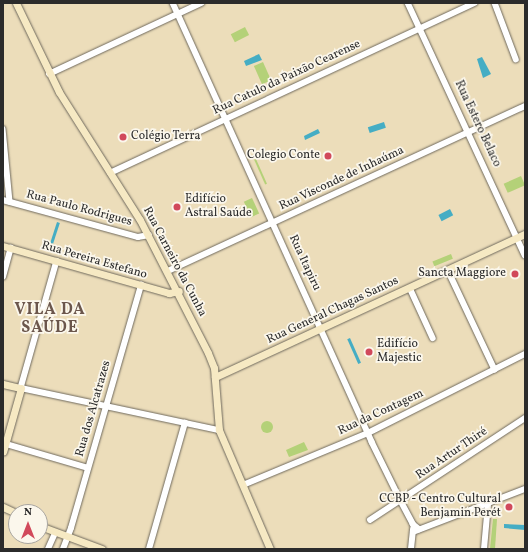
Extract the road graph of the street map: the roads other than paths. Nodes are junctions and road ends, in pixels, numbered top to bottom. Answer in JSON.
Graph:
{"nodes":[{"id":1,"x":16,"y":3,"type":"edge"},
{"id":2,"x":173,"y":3,"type":"edge"},
{"id":3,"x":201,"y":3,"type":"edge"},
{"id":4,"x":408,"y":3,"type":"edge"},
{"id":5,"x":474,"y":3,"type":"edge"},
{"id":6,"x":495,"y":3,"type":"edge"},
{"id":7,"x":178,"y":14,"type":"junction"},
{"id":8,"x":420,"y":28,"type":"junction"},
{"id":9,"x":516,"y":58,"type":"dead end"},
{"id":10,"x":49,"y":74,"type":"junction"},
{"id":11,"x":525,"y":106,"type":"edge"},
{"id":12,"x":226,"y":118,"type":"junction"},
{"id":13,"x":3,"y":129,"type":"edge"},
{"id":14,"x":469,"y":133,"type":"junction"},
{"id":15,"x":110,"y":173,"type":"junction"},
{"id":16,"x":3,"y":200,"type":"edge"},
{"id":17,"x":10,"y":202,"type":"junction"},
{"id":18,"x":273,"y":224,"type":"junction"},
{"id":19,"x":525,"y":234,"type":"edge"},
{"id":20,"x":149,"y":235,"type":"junction"},
{"id":21,"x":518,"y":238,"type":"junction"},
{"id":22,"x":3,"y":246,"type":"edge"},
{"id":23,"x":11,"y":248,"type":"junction"},
{"id":24,"x":525,"y":254,"type":"edge"},
{"id":25,"x":57,"y":261,"type":"junction"},
{"id":26,"x":448,"y":270,"type":"junction"},
{"id":27,"x":168,"y":271,"type":"junction"},
{"id":28,"x":3,"y":277,"type":"edge"},
{"id":29,"x":141,"y":285,"type":"junction"},
{"id":30,"x":410,"y":288,"type":"junction"},
{"id":31,"x":179,"y":291,"type":"junction"},
{"id":32,"x":322,"y":329,"type":"junction"},
{"id":33,"x":433,"y":338,"type":"dead end"},
{"id":34,"x":525,"y":354,"type":"edge"},
{"id":35,"x":495,"y":370,"type":"junction"},
{"id":36,"x":215,"y":377,"type":"junction"},
{"id":37,"x":3,"y":384,"type":"edge"},
{"id":38,"x":21,"y":388,"type":"junction"},
{"id":39,"x":106,"y":407,"type":"junction"},
{"id":40,"x":525,"y":418,"type":"edge"},
{"id":41,"x":185,"y":423,"type":"junction"},
{"id":42,"x":219,"y":430,"type":"junction"},
{"id":43,"x":368,"y":433,"type":"junction"},
{"id":44,"x":6,"y":444,"type":"junction"},
{"id":45,"x":3,"y":452,"type":"edge"},
{"id":46,"x":88,"y":468,"type":"junction"},
{"id":47,"x":243,"y":485,"type":"junction"},
{"id":48,"x":525,"y":489,"type":"edge"},
{"id":49,"x":401,"y":501,"type":"junction"},
{"id":50,"x":488,"y":504,"type":"junction"},
{"id":51,"x":370,"y":520,"type":"dead end"},
{"id":52,"x":48,"y":530,"type":"edge"},
{"id":53,"x":416,"y":531,"type":"junction"},
{"id":54,"x":55,"y":533,"type":"junction"},
{"id":55,"x":68,"y":538,"type":"junction"},
{"id":56,"x":48,"y":549,"type":"edge"},
{"id":57,"x":63,"y":549,"type":"edge"},
{"id":58,"x":102,"y":549,"type":"edge"},
{"id":59,"x":149,"y":549,"type":"edge"},
{"id":60,"x":270,"y":549,"type":"edge"},
{"id":61,"x":411,"y":549,"type":"edge"},
{"id":62,"x":484,"y":549,"type":"edge"}],
"edges":[{"from":1,"to":10,"type":"street","name":"Rua Carneiro da Cunha"},
{"from":2,"to":7,"type":"street","name":"Rua Itapiru"},
{"from":3,"to":7,"type":"street"},
{"from":4,"to":8,"type":"street","name":"Rua Estero Belaco"},
{"from":5,"to":8,"type":"street","name":"Rua Catulo da Paixão Cearense"},
{"from":6,"to":9,"type":"street"},
{"from":7,"to":10,"type":"street"},
{"from":7,"to":12,"type":"street","name":"Rua Itapiru"},
{"from":8,"to":12,"type":"street","name":"Rua Catulo da Paixão Cearense"},
{"from":8,"to":14,"type":"street","name":"Rua Estero Belaco"},
{"from":10,"to":15,"type":"street","name":"Rua Carneiro da Cunha"},
{"from":11,"to":14,"type":"street","name":"Rua Visconde de Inhaúma"},
{"from":12,"to":15,"type":"street","name":"Rua Catulo da Paixão Cearense"},
{"from":12,"to":18,"type":"street","name":"Rua Itapiru"},
{"from":13,"to":17,"type":"street"},
{"from":14,"to":18,"type":"street","name":"Rua Visconde de Inhaúma"},
{"from":14,"to":21,"type":"street","name":"Rua Estero Belaco"},
{"from":15,"to":20,"type":"street","name":"Rua Carneiro da Cunha"},
{"from":16,"to":17,"type":"street","name":"Rua Paulo Rodrigues"},
{"from":17,"to":20,"type":"street","name":"Rua Paulo Rodrigues"},
{"from":18,"to":27,"type":"street","name":"Rua Visconde de Inhaúma"},
{"from":18,"to":32,"type":"street","name":"Rua Itapiru"},
{"from":19,"to":21,"type":"street","name":"Rua General Chagas Santos"},
{"from":20,"to":27,"type":"street","name":"Rua Carneiro da Cunha"},
{"from":21,"to":24,"type":"street","name":"Rua Estero Belaco"},
{"from":21,"to":26,"type":"street","name":"Rua General Chagas Santos"},
{"from":22,"to":23,"type":"street","name":"Rua Pereira Estefano"},
{"from":23,"to":25,"type":"street","name":"Rua Pereira Estefano"},
{"from":23,"to":28,"type":"street"},
{"from":25,"to":29,"type":"street","name":"Rua Pereira Estefano"},
{"from":25,"to":38,"type":"street"},
{"from":26,"to":30,"type":"street","name":"Rua General Chagas Santos"},
{"from":26,"to":35,"type":"street"},
{"from":27,"to":31,"type":"street","name":"Rua Carneiro da Cunha"},
{"from":29,"to":31,"type":"street","name":"Rua Pereira Estefano"},
{"from":29,"to":39,"type":"street","name":"Rua dos Alcatrazes"},
{"from":30,"to":32,"type":"street","name":"Rua General Chagas Santos"},
{"from":30,"to":33,"type":"street"},
{"from":31,"to":36,"type":"street","name":"Rua Carneiro da Cunha"},
{"from":32,"to":36,"type":"street","name":"Rua General Chagas Santos"},
{"from":32,"to":43,"type":"street","name":"Rua Itapiru"},
{"from":34,"to":35,"type":"street","name":"Rua da Contagem"},
{"from":35,"to":43,"type":"street","name":"Rua da Contagem"},
{"from":36,"to":42,"type":"street","name":"Rua Carneiro da Cunha"},
{"from":37,"to":38,"type":"street"},
{"from":38,"to":39,"type":"street"},
{"from":38,"to":44,"type":"street"},
{"from":39,"to":41,"type":"street"},
{"from":39,"to":46,"type":"street","name":"Rua dos Alcatrazes"},
{"from":40,"to":49,"type":"street","name":"Rua Artur Thiré"},
{"from":41,"to":42,"type":"street"},
{"from":41,"to":59,"type":"street"},
{"from":42,"to":47,"type":"street","name":"Rua Carneiro da Cunha"},
{"from":43,"to":47,"type":"street","name":"Rua da Contagem"},
{"from":43,"to":49,"type":"street","name":"Rua Itapiru"},
{"from":44,"to":45,"type":"street"},
{"from":44,"to":46,"type":"street"},
{"from":46,"to":55,"type":"street","name":"Rua dos Alcatrazes"},
{"from":47,"to":60,"type":"street","name":"Rua Carneiro da Cunha"},
{"from":48,"to":50,"type":"street"},
{"from":49,"to":51,"type":"street","name":"Rua Artur Thiré"},
{"from":49,"to":53,"type":"street","name":"Rua Itapiru"},
{"from":50,"to":53,"type":"street"},
{"from":50,"to":62,"type":"street"},
{"from":52,"to":54,"type":"street"},
{"from":53,"to":61,"type":"street"},
{"from":54,"to":55,"type":"street"},
{"from":54,"to":56,"type":"street"},
{"from":55,"to":57,"type":"street","name":"Rua dos Alcatrazes"},
{"from":55,"to":58,"type":"street"}]}
